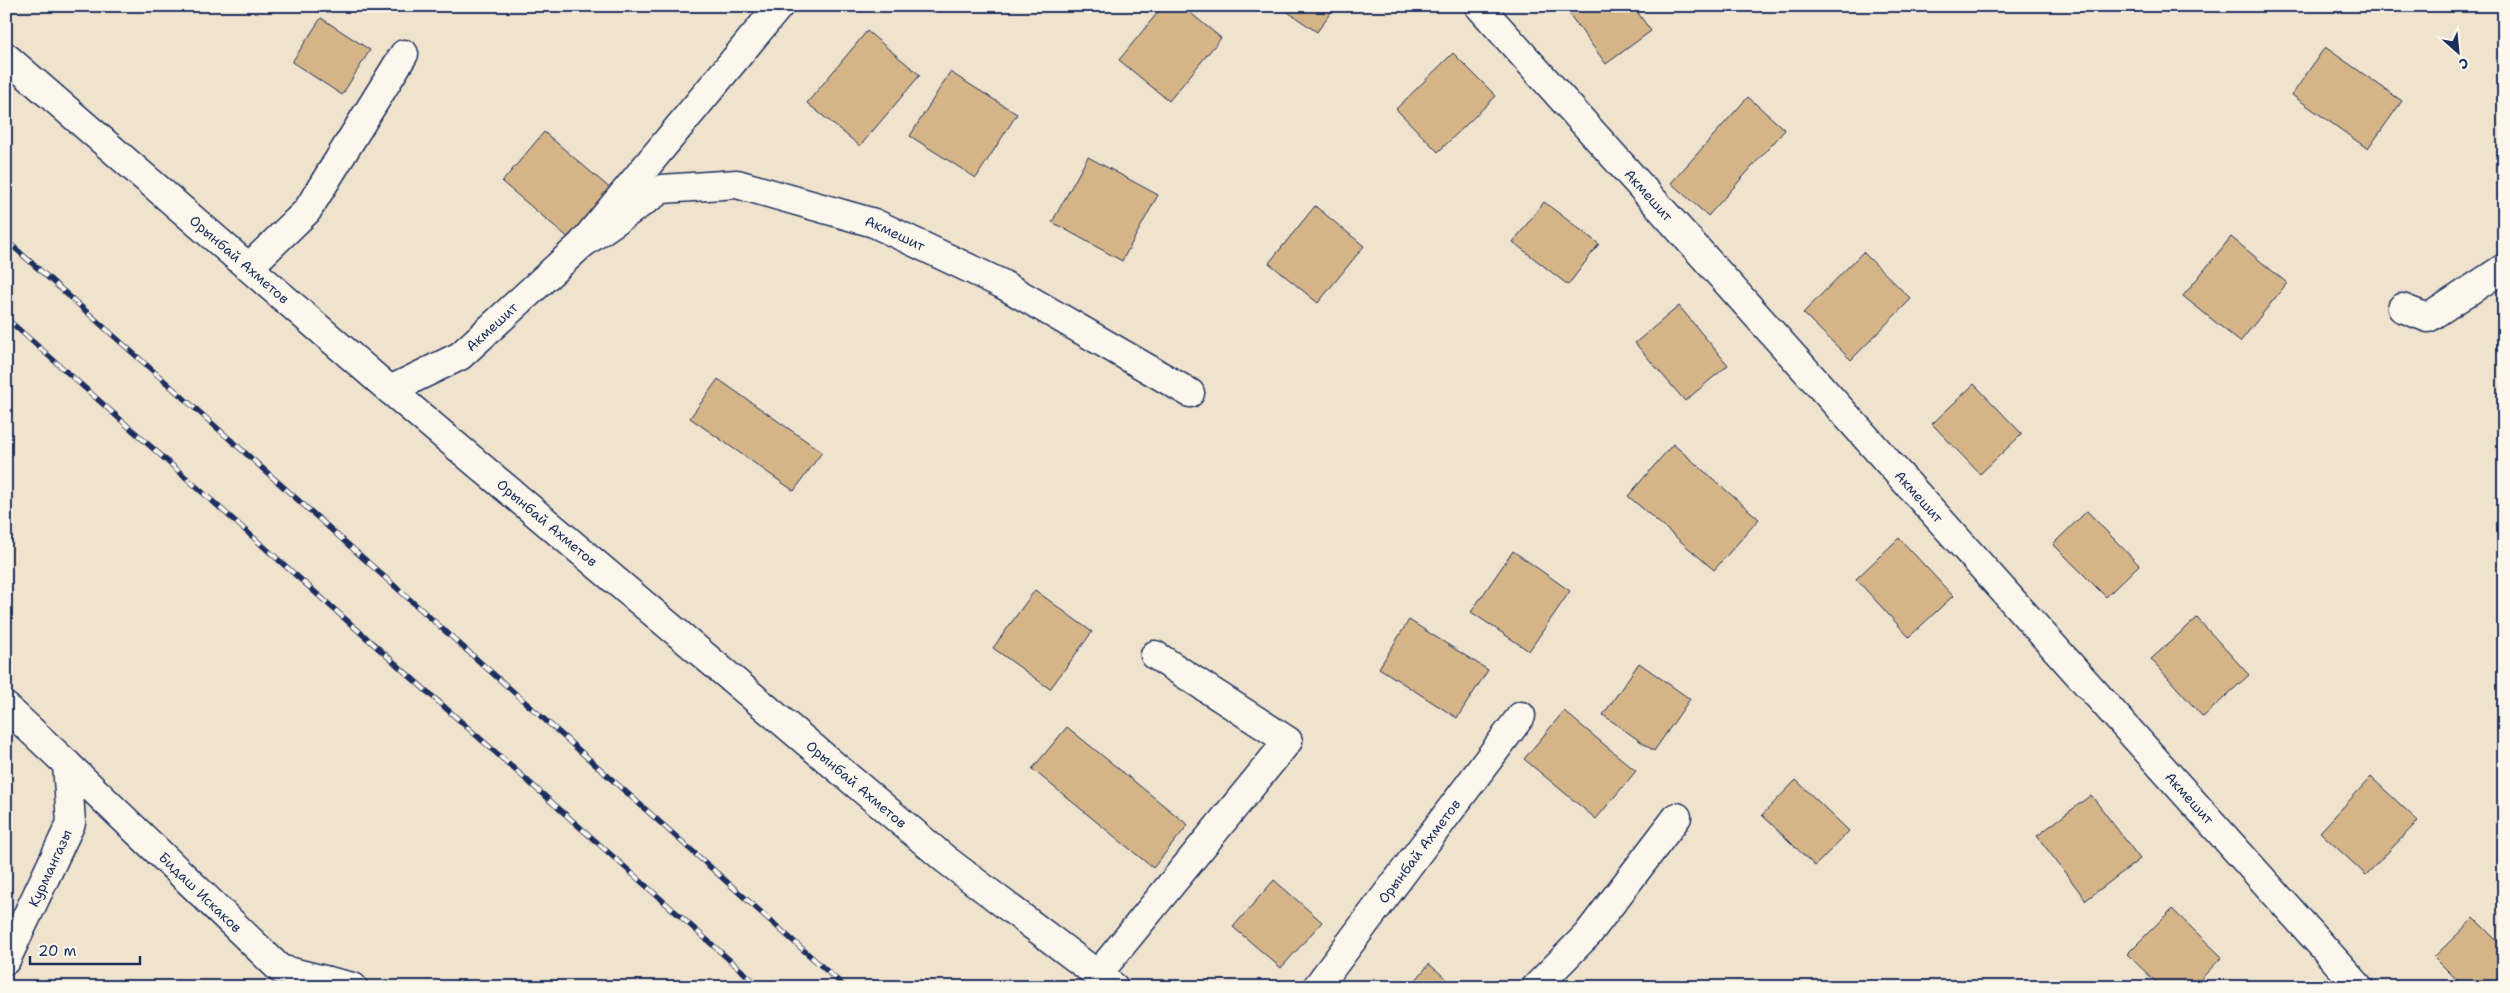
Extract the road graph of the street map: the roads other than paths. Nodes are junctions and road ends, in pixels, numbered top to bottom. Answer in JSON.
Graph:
{"nodes":[{"id":1,"x":779,"y":6,"type":"edge"},
{"id":2,"x":1479,"y":6,"type":"edge"},
{"id":3,"x":404,"y":54,"type":"dead end"},
{"id":4,"x":6,"y":58,"type":"edge"},
{"id":5,"x":582,"y":244,"type":"junction"},
{"id":6,"x":248,"y":267,"type":"junction"},
{"id":7,"x":2504,"y":268,"type":"edge"},
{"id":8,"x":2402,"y":308,"type":"dead end"},
{"id":9,"x":390,"y":390,"type":"junction"},
{"id":10,"x":1190,"y":393,"type":"dead end"},
{"id":11,"x":1155,"y":655,"type":"dead end"},
{"id":12,"x":6,"y":706,"type":"edge"},
{"id":13,"x":1522,"y":716,"type":"dead end"},
{"id":14,"x":67,"y":764,"type":"junction"},
{"id":15,"x":1677,"y":817,"type":"dead end"},
{"id":16,"x":6,"y":960,"type":"edge"},
{"id":17,"x":1106,"y":980,"type":"edge"},
{"id":18,"x":353,"y":987,"type":"edge"},
{"id":19,"x":1317,"y":987,"type":"edge"},
{"id":20,"x":1536,"y":987,"type":"edge"},
{"id":21,"x":2359,"y":987,"type":"edge"}],
"edges":[{"from":1,"to":5,"type":"street","name":"Акмешит"},
{"from":2,"to":21,"type":"street","name":"Акмешит"},
{"from":3,"to":6,"type":"street"},
{"from":4,"to":6,"type":"street","name":"Орынбай Ахметов"},
{"from":5,"to":9,"type":"street","name":"Акмешит"},
{"from":5,"to":10,"type":"street","name":"Акмешит"},
{"from":6,"to":9,"type":"street","name":"Орынбай Ахметов"},
{"from":7,"to":8,"type":"street"},
{"from":9,"to":17,"type":"street","name":"Орынбай Ахметов"},
{"from":11,"to":17,"type":"street","name":"Орынбай Ахметов"},
{"from":12,"to":14,"type":"street"},
{"from":13,"to":19,"type":"street","name":"Орынбай Ахметов"},
{"from":14,"to":16,"type":"street","name":"Курмангазы"},
{"from":14,"to":18,"type":"street","name":"Бидаш Искаков"},
{"from":15,"to":20,"type":"street"}]}
